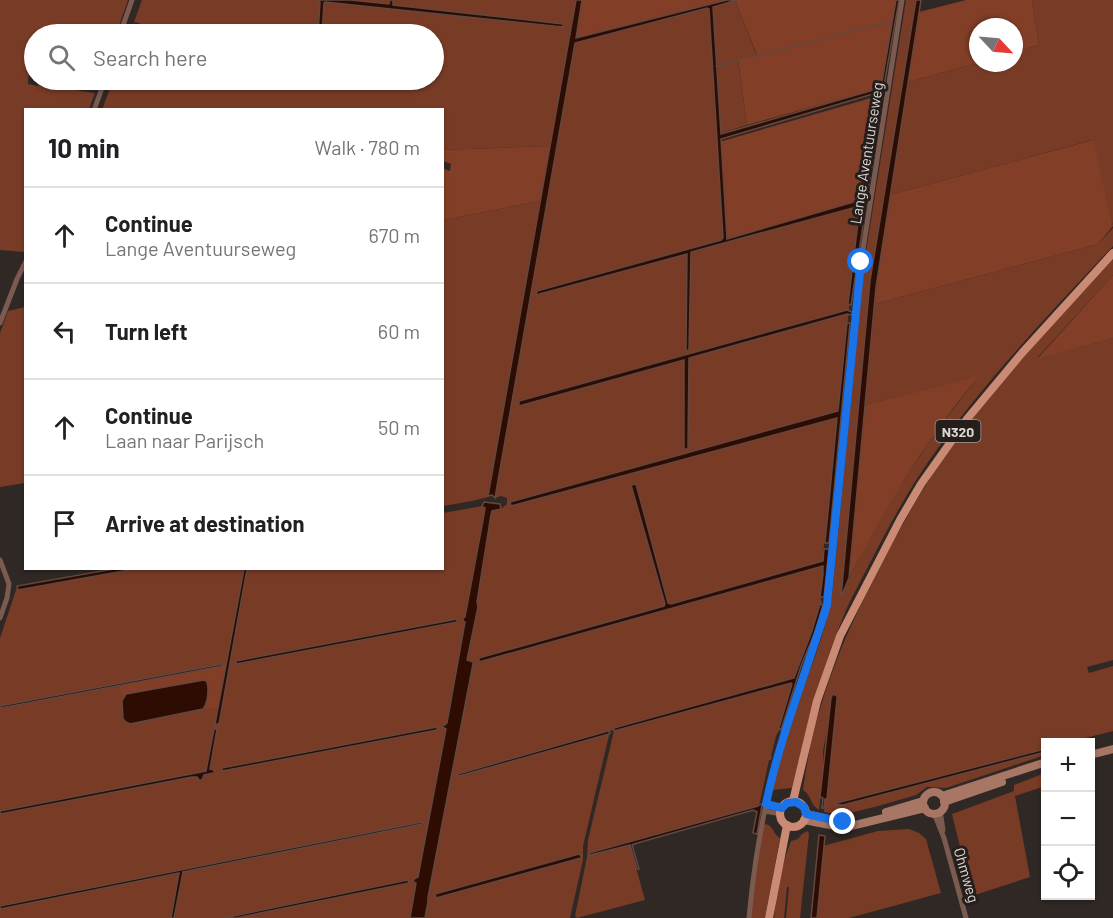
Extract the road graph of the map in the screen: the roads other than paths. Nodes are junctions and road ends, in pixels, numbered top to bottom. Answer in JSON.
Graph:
{"nodes":[{"id":1,"x":132,"y":0,"type":"edge"},
{"id":2,"x":902,"y":0,"type":"edge"},
{"id":3,"x":124,"y":24,"type":"edge"},
{"id":4,"x":101,"y":90,"type":"edge"},
{"id":5,"x":95,"y":108,"type":"edge"},
{"id":6,"x":1113,"y":253,"type":"edge"},
{"id":7,"x":24,"y":265,"type":"edge"},
{"id":8,"x":0,"y":323,"type":"edge"},
{"id":9,"x":0,"y":560,"type":"edge"},
{"id":10,"x":0,"y":618,"type":"edge"},
{"id":11,"x":1113,"y":744,"type":"edge"},
{"id":12,"x":1095,"y":749,"type":"edge"},
{"id":13,"x":1113,"y":749,"type":"edge"},
{"id":14,"x":1095,"y":754,"type":"edge"},
{"id":15,"x":1041,"y":764,"type":"edge"},
{"id":16,"x":1041,"y":769,"type":"edge"},
{"id":17,"x":943,"y":799,"type":"junction"},
{"id":18,"x":796,"y":802,"type":"junction"},
{"id":19,"x":924,"y":804,"type":"junction"},
{"id":20,"x":765,"y":807,"type":"junction"},
{"id":21,"x":781,"y":811,"type":"junction"},
{"id":22,"x":937,"y":812,"type":"junction"},
{"id":23,"x":805,"y":817,"type":"junction"},
{"id":24,"x":790,"y":826,"type":"junction"},
{"id":25,"x":748,"y":918,"type":"edge"},
{"id":26,"x":769,"y":918,"type":"edge"},
{"id":27,"x":966,"y":918,"type":"edge"}],
"edges":[{"from":1,"to":3,"type":"street"},
{"from":2,"to":20,"type":"street","name":"Lange Aventuurseweg"},
{"from":4,"to":5,"type":"street"},
{"from":6,"to":18,"type":"main road","number":"N320"},
{"from":7,"to":8,"type":"street"},
{"from":9,"to":10,"type":"street"},
{"from":11,"to":12,"type":"street"},
{"from":13,"to":14,"type":"street"},
{"from":15,"to":17,"type":"street"},
{"from":16,"to":17,"type":"street"},
{"from":17,"to":19,"type":"street"},
{"from":17,"to":22,"type":"street"},
{"from":18,"to":21,"type":"main road"},
{"from":18,"to":23,"type":"main road"},
{"from":19,"to":22,"type":"street"},
{"from":19,"to":23,"type":"street"},
{"from":20,"to":21,"type":"street"},
{"from":20,"to":25,"type":"street","name":"Lange Aventuurseweg"},
{"from":21,"to":24,"type":"main road"},
{"from":22,"to":27,"type":"street","name":"Ohmweg"},
{"from":23,"to":24,"type":"main road"},
{"from":24,"to":26,"type":"main road"}]}
